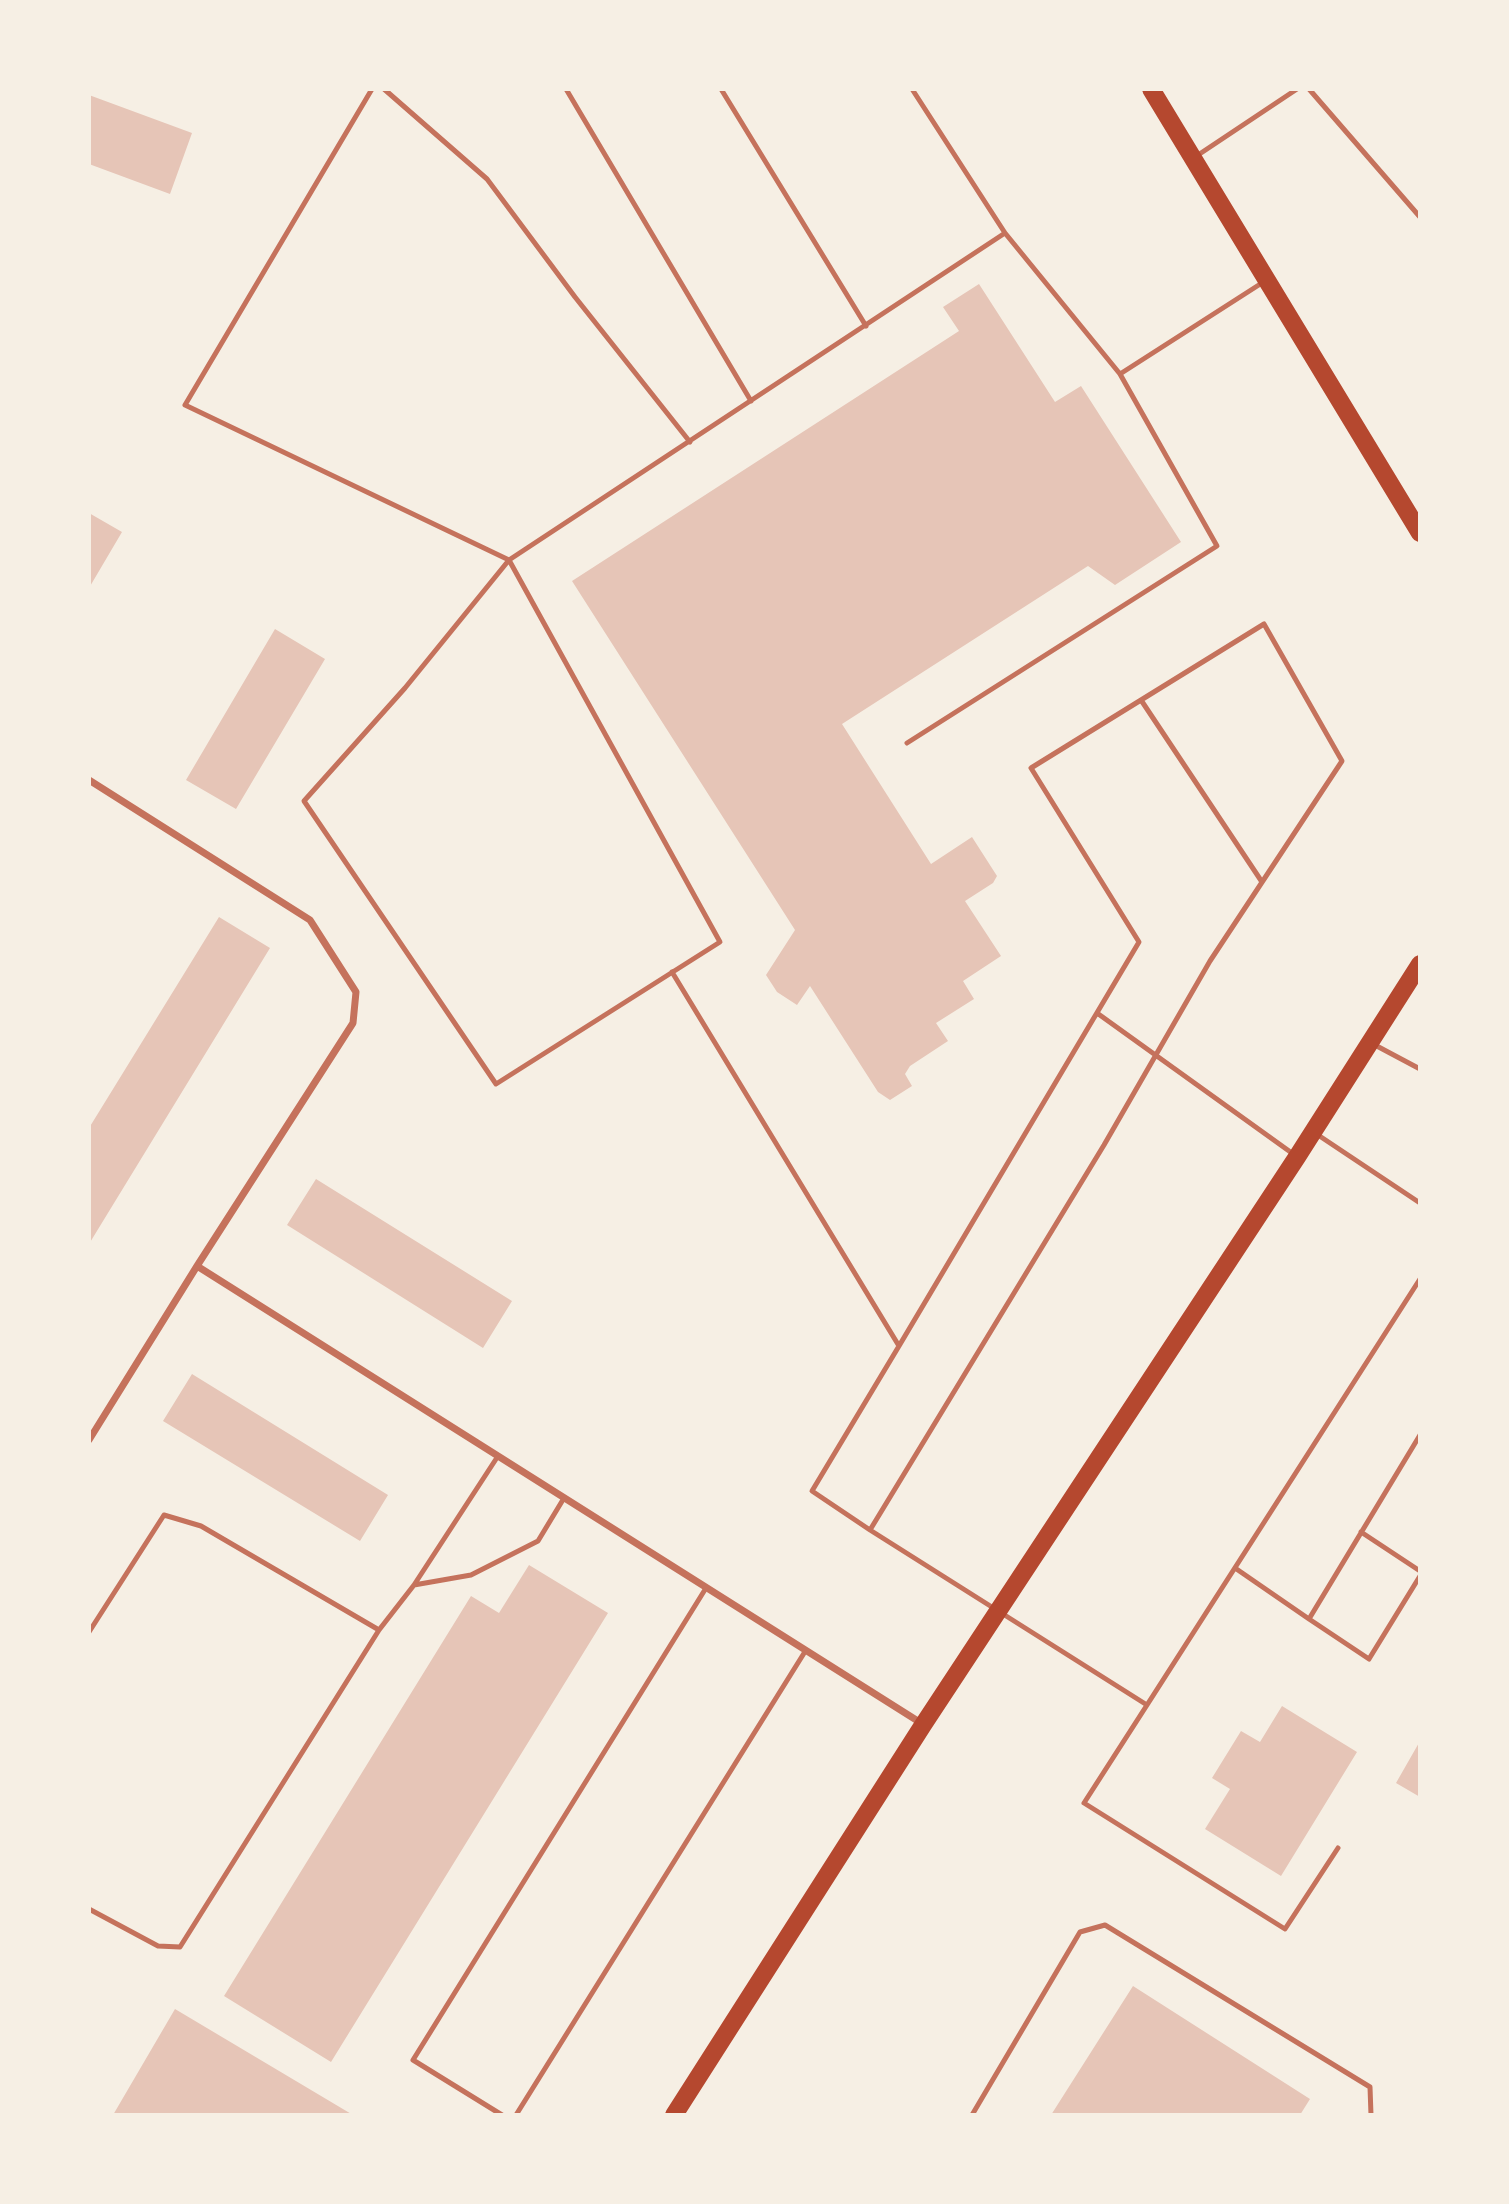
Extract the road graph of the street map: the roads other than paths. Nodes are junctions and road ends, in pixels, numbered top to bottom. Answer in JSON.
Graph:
{"nodes":[{"id":1,"x":372,"y":89,"type":"edge"},
{"id":2,"x":384,"y":89,"type":"edge"},
{"id":3,"x":566,"y":89,"type":"edge"},
{"id":4,"x":721,"y":89,"type":"edge"},
{"id":5,"x":912,"y":89,"type":"edge"},
{"id":6,"x":1150,"y":89,"type":"edge"},
{"id":7,"x":1297,"y":89,"type":"edge"},
{"id":8,"x":1309,"y":89,"type":"edge"},
{"id":9,"x":1193,"y":159,"type":"junction"},
{"id":10,"x":1420,"y":217,"type":"edge"},
{"id":11,"x":1005,"y":233,"type":"junction"},
{"id":12,"x":1266,"y":280,"type":"junction"},
{"id":13,"x":866,"y":326,"type":"junction"},
{"id":14,"x":1120,"y":374,"type":"junction"},
{"id":15,"x":751,"y":401,"type":"junction"},
{"id":16,"x":690,"y":442,"type":"junction"},
{"id":17,"x":1420,"y":533,"type":"edge"},
{"id":18,"x":509,"y":561,"type":"junction"},
{"id":19,"x":1142,"y":700,"type":"junction"},
{"id":20,"x":908,"y":743,"type":"dead end"},
{"id":21,"x":89,"y":780,"type":"edge"},
{"id":22,"x":1262,"y":882,"type":"junction"},
{"id":23,"x":1420,"y":964,"type":"edge"},
{"id":24,"x":672,"y":972,"type":"junction"},
{"id":25,"x":1097,"y":1013,"type":"junction"},
{"id":26,"x":1370,"y":1042,"type":"junction"},
{"id":27,"x":1156,"y":1055,"type":"junction"},
{"id":28,"x":1420,"y":1069,"type":"edge"},
{"id":29,"x":1313,"y":1132,"type":"junction"},
{"id":30,"x":1297,"y":1157,"type":"junction"},
{"id":31,"x":1420,"y":1203,"type":"edge"},
{"id":32,"x":197,"y":1266,"type":"junction"},
{"id":33,"x":1420,"y":1279,"type":"edge"},
{"id":34,"x":899,"y":1346,"type":"junction"},
{"id":35,"x":1420,"y":1435,"type":"edge"},
{"id":36,"x":89,"y":1440,"type":"edge"},
{"id":37,"x":498,"y":1456,"type":"junction"},
{"id":38,"x":564,"y":1498,"type":"junction"},
{"id":39,"x":870,"y":1530,"type":"junction"},
{"id":40,"x":1361,"y":1532,"type":"junction"},
{"id":41,"x":1235,"y":1568,"type":"junction"},
{"id":42,"x":1420,"y":1571,"type":"edge"},
{"id":43,"x":1420,"y":1576,"type":"edge"},
{"id":44,"x":414,"y":1585,"type":"junction"},
{"id":45,"x":706,"y":1588,"type":"junction"},
{"id":46,"x":998,"y":1611,"type":"junction"},
{"id":47,"x":1309,"y":1619,"type":"junction"},
{"id":48,"x":379,"y":1630,"type":"junction"},
{"id":49,"x":89,"y":1632,"type":"edge"},
{"id":50,"x":806,"y":1650,"type":"junction"},
{"id":51,"x":1147,"y":1705,"type":"junction"},
{"id":52,"x":923,"y":1725,"type":"junction"},
{"id":53,"x":1338,"y":1848,"type":"dead end"},
{"id":54,"x":89,"y":1909,"type":"edge"},
{"id":55,"x":502,"y":2115,"type":"edge"},
{"id":56,"x":516,"y":2115,"type":"edge"},
{"id":57,"x":674,"y":2115,"type":"edge"},
{"id":58,"x":972,"y":2115,"type":"edge"},
{"id":59,"x":1371,"y":2115,"type":"edge"}],
"edges":[{"from":1,"to":18,"type":"lane"},
{"from":2,"to":16,"type":"lane"},
{"from":3,"to":15,"type":"lane"},
{"from":4,"to":13,"type":"lane"},
{"from":5,"to":11,"type":"lane"},
{"from":6,"to":9,"type":"main road"},
{"from":7,"to":9,"type":"lane"},
{"from":8,"to":10,"type":"lane"},
{"from":9,"to":12,"type":"main road"},
{"from":11,"to":13,"type":"lane"},
{"from":11,"to":14,"type":"lane"},
{"from":12,"to":14,"type":"lane"},
{"from":12,"to":17,"type":"main road"},
{"from":13,"to":15,"type":"lane"},
{"from":14,"to":20,"type":"lane"},
{"from":15,"to":16,"type":"lane"},
{"from":16,"to":18,"type":"lane"},
{"from":18,"to":24,"type":"lane"},
{"from":18,"to":24,"type":"lane"},
{"from":19,"to":22,"type":"lane"},
{"from":19,"to":22,"type":"lane"},
{"from":19,"to":25,"type":"lane"},
{"from":21,"to":32,"type":"street"},
{"from":22,"to":27,"type":"lane"},
{"from":23,"to":26,"type":"main road"},
{"from":24,"to":34,"type":"lane"},
{"from":25,"to":27,"type":"lane"},
{"from":25,"to":34,"type":"lane"},
{"from":26,"to":28,"type":"lane"},
{"from":26,"to":29,"type":"main road"},
{"from":27,"to":30,"type":"lane"},
{"from":27,"to":39,"type":"lane"},
{"from":29,"to":30,"type":"main road"},
{"from":29,"to":31,"type":"lane"},
{"from":30,"to":46,"type":"main road"},
{"from":32,"to":36,"type":"street"},
{"from":32,"to":37,"type":"street"},
{"from":33,"to":41,"type":"lane"},
{"from":34,"to":39,"type":"lane"},
{"from":35,"to":40,"type":"lane"},
{"from":37,"to":38,"type":"street"},
{"from":37,"to":44,"type":"lane"},
{"from":38,"to":44,"type":"lane"},
{"from":38,"to":45,"type":"street"},
{"from":39,"to":46,"type":"lane"},
{"from":40,"to":42,"type":"lane"},
{"from":40,"to":47,"type":"lane"},
{"from":41,"to":47,"type":"lane"},
{"from":41,"to":51,"type":"lane"},
{"from":43,"to":47,"type":"lane"},
{"from":44,"to":48,"type":"lane"},
{"from":45,"to":50,"type":"street"},
{"from":45,"to":55,"type":"lane"},
{"from":46,"to":51,"type":"lane"},
{"from":46,"to":52,"type":"main road"},
{"from":48,"to":49,"type":"lane"},
{"from":48,"to":54,"type":"lane"},
{"from":50,"to":52,"type":"street"},
{"from":50,"to":56,"type":"lane"},
{"from":51,"to":53,"type":"lane"},
{"from":52,"to":57,"type":"main road"},
{"from":58,"to":59,"type":"lane"}]}
